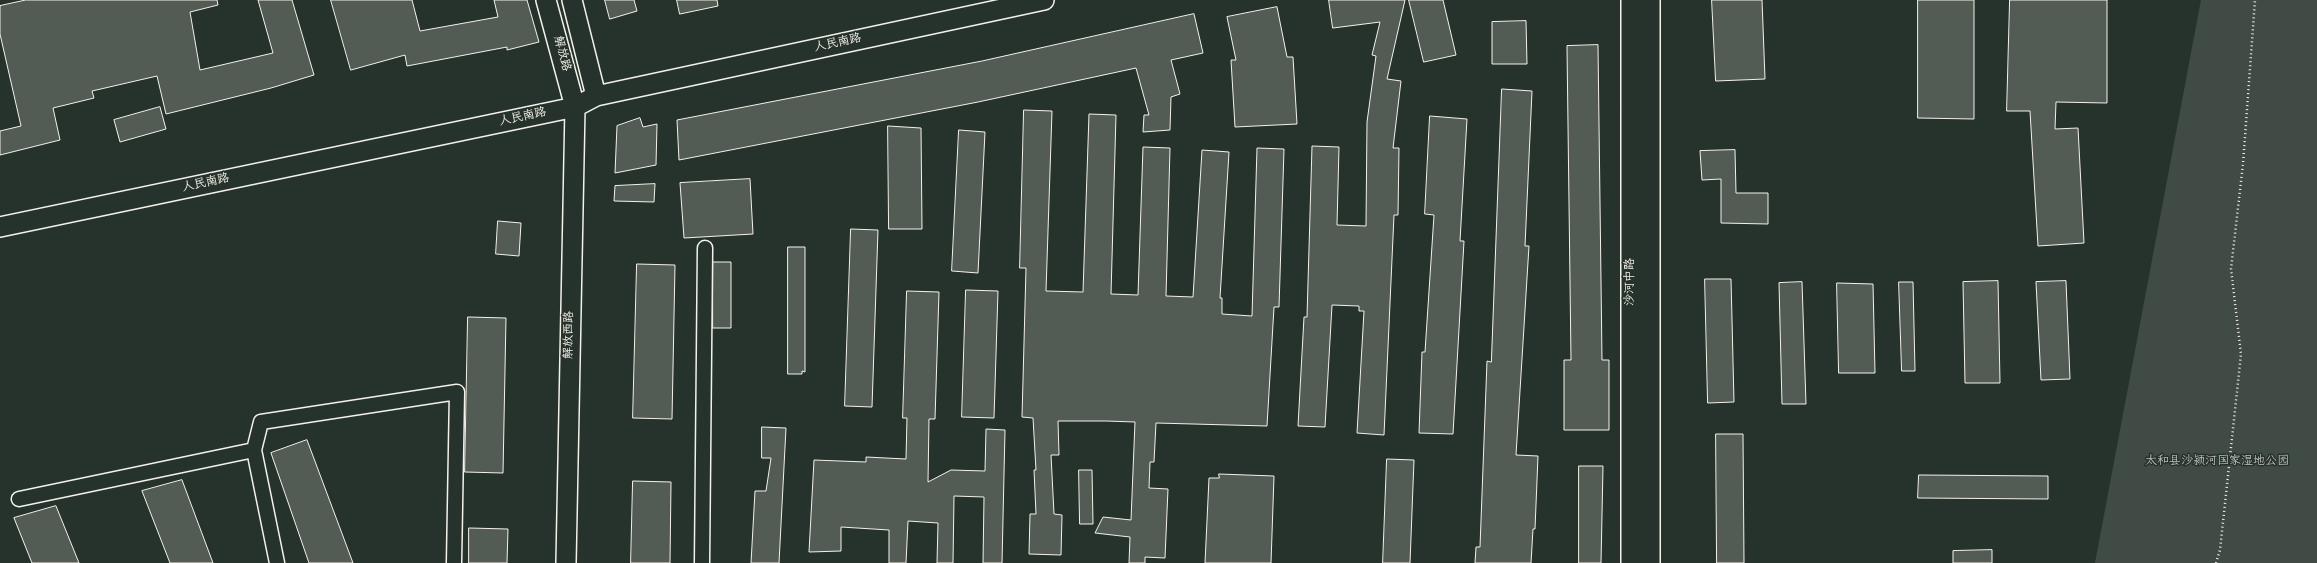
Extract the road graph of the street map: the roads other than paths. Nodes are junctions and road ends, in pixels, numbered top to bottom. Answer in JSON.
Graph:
{"nodes":[{"id":1,"x":546,"y":0,"type":"edge"},
{"id":2,"x":572,"y":0,"type":"edge"},
{"id":3,"x":1044,"y":0,"type":"edge"},
{"id":4,"x":1631,"y":0,"type":"edge"},
{"id":5,"x":1650,"y":0,"type":"edge"},
{"id":6,"x":596,"y":96,"type":"junction"},
{"id":7,"x":575,"y":107,"type":"junction"},
{"id":8,"x":0,"y":227,"type":"edge"},
{"id":9,"x":705,"y":248,"type":"dead end"},
{"id":10,"x":254,"y":450,"type":"junction"},
{"id":11,"x":19,"y":499,"type":"dead end"},
{"id":12,"x":277,"y":563,"type":"edge"},
{"id":13,"x":454,"y":563,"type":"edge"},
{"id":14,"x":566,"y":563,"type":"edge"},
{"id":15,"x":702,"y":563,"type":"edge"},
{"id":16,"x":1632,"y":563,"type":"edge"},
{"id":17,"x":1650,"y":563,"type":"edge"}],
"edges":[{"from":1,"to":7,"type":"main road","name":"解放路"},
{"from":2,"to":6,"type":"main road","name":"解放路"},
{"from":3,"to":6,"type":"main road","name":"人民南路"},
{"from":4,"to":16,"type":"main road","name":"沙河中路"},
{"from":5,"to":17,"type":"main road","name":"沙河中路"},
{"from":6,"to":7,"type":"main road","name":"人民南路"},
{"from":7,"to":8,"type":"main road","name":"人民南路"},
{"from":7,"to":14,"type":"main road","name":"解放西路"},
{"from":9,"to":15,"type":"street"},
{"from":10,"to":11,"type":"street"},
{"from":10,"to":12,"type":"street"},
{"from":10,"to":13,"type":"street"}]}
